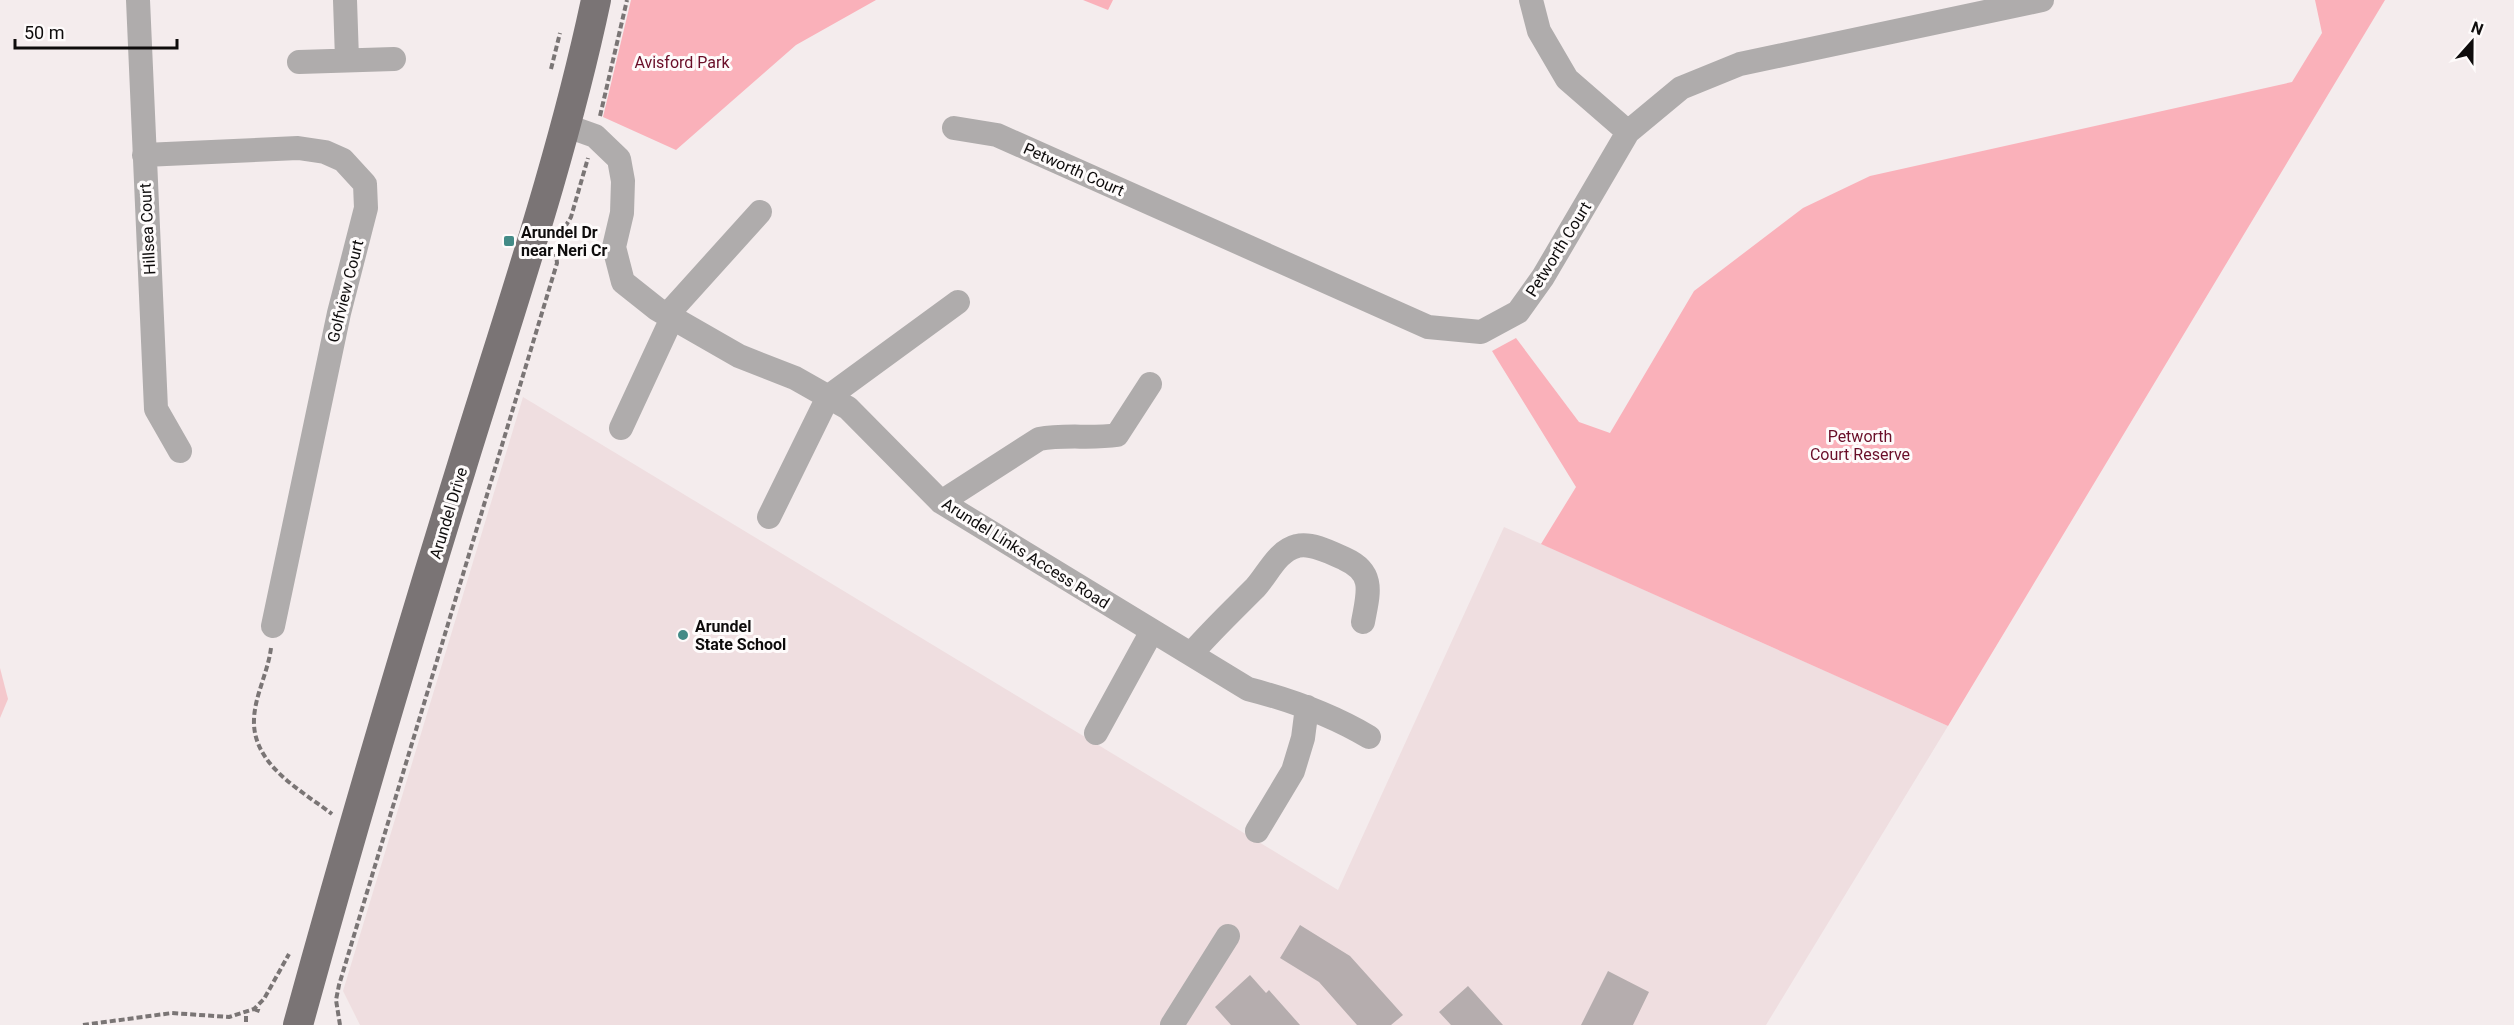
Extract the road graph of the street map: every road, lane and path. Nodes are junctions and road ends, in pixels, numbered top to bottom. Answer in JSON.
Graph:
{"nodes":[{"id":1,"x":138,"y":0,"type":"edge"},
{"id":2,"x":345,"y":0,"type":"edge"},
{"id":3,"x":597,"y":0,"type":"edge"},
{"id":4,"x":627,"y":0,"type":"edge"},
{"id":5,"x":1531,"y":0,"type":"edge"},
{"id":6,"x":2042,"y":0,"type":"edge"},
{"id":7,"x":347,"y":59,"type":"junction"},
{"id":8,"x":394,"y":60,"type":"dead end"},
{"id":9,"x":298,"y":62,"type":"dead end"},
{"id":10,"x":567,"y":126,"type":"junction"},
{"id":11,"x":954,"y":128,"type":"dead end"},
{"id":12,"x":1628,"y":132,"type":"junction"},
{"id":13,"x":595,"y":136,"type":"junction"},
{"id":14,"x":144,"y":155,"type":"junction"},
{"id":15,"x":760,"y":212,"type":"dead end"},
{"id":16,"x":561,"y":233,"type":"dead end"},
{"id":17,"x":556,"y":252,"type":"dead end"},
{"id":18,"x":958,"y":302,"type":"dead end"},
{"id":19,"x":669,"y":316,"type":"junction"},
{"id":20,"x":1150,"y":384,"type":"dead end"},
{"id":21,"x":828,"y":397,"type":"junction"},
{"id":22,"x":621,"y":428,"type":"dead end"},
{"id":23,"x":180,"y":451,"type":"dead end"},
{"id":24,"x":941,"y":502,"type":"junction"},
{"id":25,"x":769,"y":517,"type":"dead end"},
{"id":26,"x":1363,"y":622,"type":"dead end"},
{"id":27,"x":273,"y":626,"type":"joint"},
{"id":28,"x":1152,"y":631,"type":"junction"},
{"id":29,"x":1191,"y":654,"type":"junction"},
{"id":30,"x":1307,"y":707,"type":"junction"},
{"id":31,"x":1096,"y":734,"type":"dead end"},
{"id":32,"x":1369,"y":737,"type":"dead end"},
{"id":33,"x":354,"y":831,"type":"junction"},
{"id":34,"x":1257,"y":831,"type":"dead end"},
{"id":35,"x":1228,"y":936,"type":"dead end"},
{"id":36,"x":246,"y":1012,"type":"junction"},
{"id":37,"x":262,"y":1012,"type":"dead end"},
{"id":38,"x":246,"y":1022,"type":"dead end"},
{"id":39,"x":83,"y":1025,"type":"edge"},
{"id":40,"x":298,"y":1025,"type":"edge"},
{"id":41,"x":340,"y":1025,"type":"edge"},
{"id":42,"x":1172,"y":1025,"type":"edge"}],
"edges":[{"from":1,"to":14,"type":"street","name":"Hillsea Court"},
{"from":2,"to":7,"type":"street"},
{"from":3,"to":10,"type":"main road","name":"Arundel Drive"},
{"from":4,"to":13,"type":"path"},
{"from":5,"to":12,"type":"street"},
{"from":6,"to":12,"type":"street","name":"Petworth Court"},
{"from":7,"to":8,"type":"street"},
{"from":7,"to":9,"type":"street"},
{"from":10,"to":13,"type":"street","name":"Arundel Links Access Road"},
{"from":10,"to":33,"type":"main road","name":"Arundel Drive"},
{"from":11,"to":12,"type":"street","name":"Petworth Court"},
{"from":13,"to":16,"type":"path"},
{"from":13,"to":19,"type":"street","name":"Arundel Links Access Road"},
{"from":14,"to":23,"type":"street","name":"Hillsea Court"},
{"from":14,"to":27,"type":"street","name":"Golfview Court"},
{"from":15,"to":19,"type":"street"},
{"from":17,"to":41,"type":"path"},
{"from":18,"to":21,"type":"street"},
{"from":19,"to":21,"type":"street","name":"Arundel Links Access Road"},
{"from":19,"to":22,"type":"street"},
{"from":20,"to":24,"type":"street"},
{"from":21,"to":24,"type":"street","name":"Arundel Links Access Road"},
{"from":21,"to":25,"type":"street"},
{"from":24,"to":28,"type":"street","name":"Arundel Links Access Road"},
{"from":26,"to":29,"type":"street"},
{"from":27,"to":33,"type":"path"},
{"from":28,"to":29,"type":"street","name":"Arundel Links Access Road"},
{"from":28,"to":31,"type":"street"},
{"from":29,"to":30,"type":"street","name":"Arundel Links Access Road"},
{"from":30,"to":32,"type":"street","name":"Arundel Links Access Road"},
{"from":30,"to":34,"type":"street"},
{"from":33,"to":40,"type":"main road","name":"Arundel Drive"},
{"from":35,"to":42,"type":"street"},
{"from":36,"to":37,"type":"path"},
{"from":36,"to":38,"type":"path"},
{"from":36,"to":39,"type":"path"}]}
